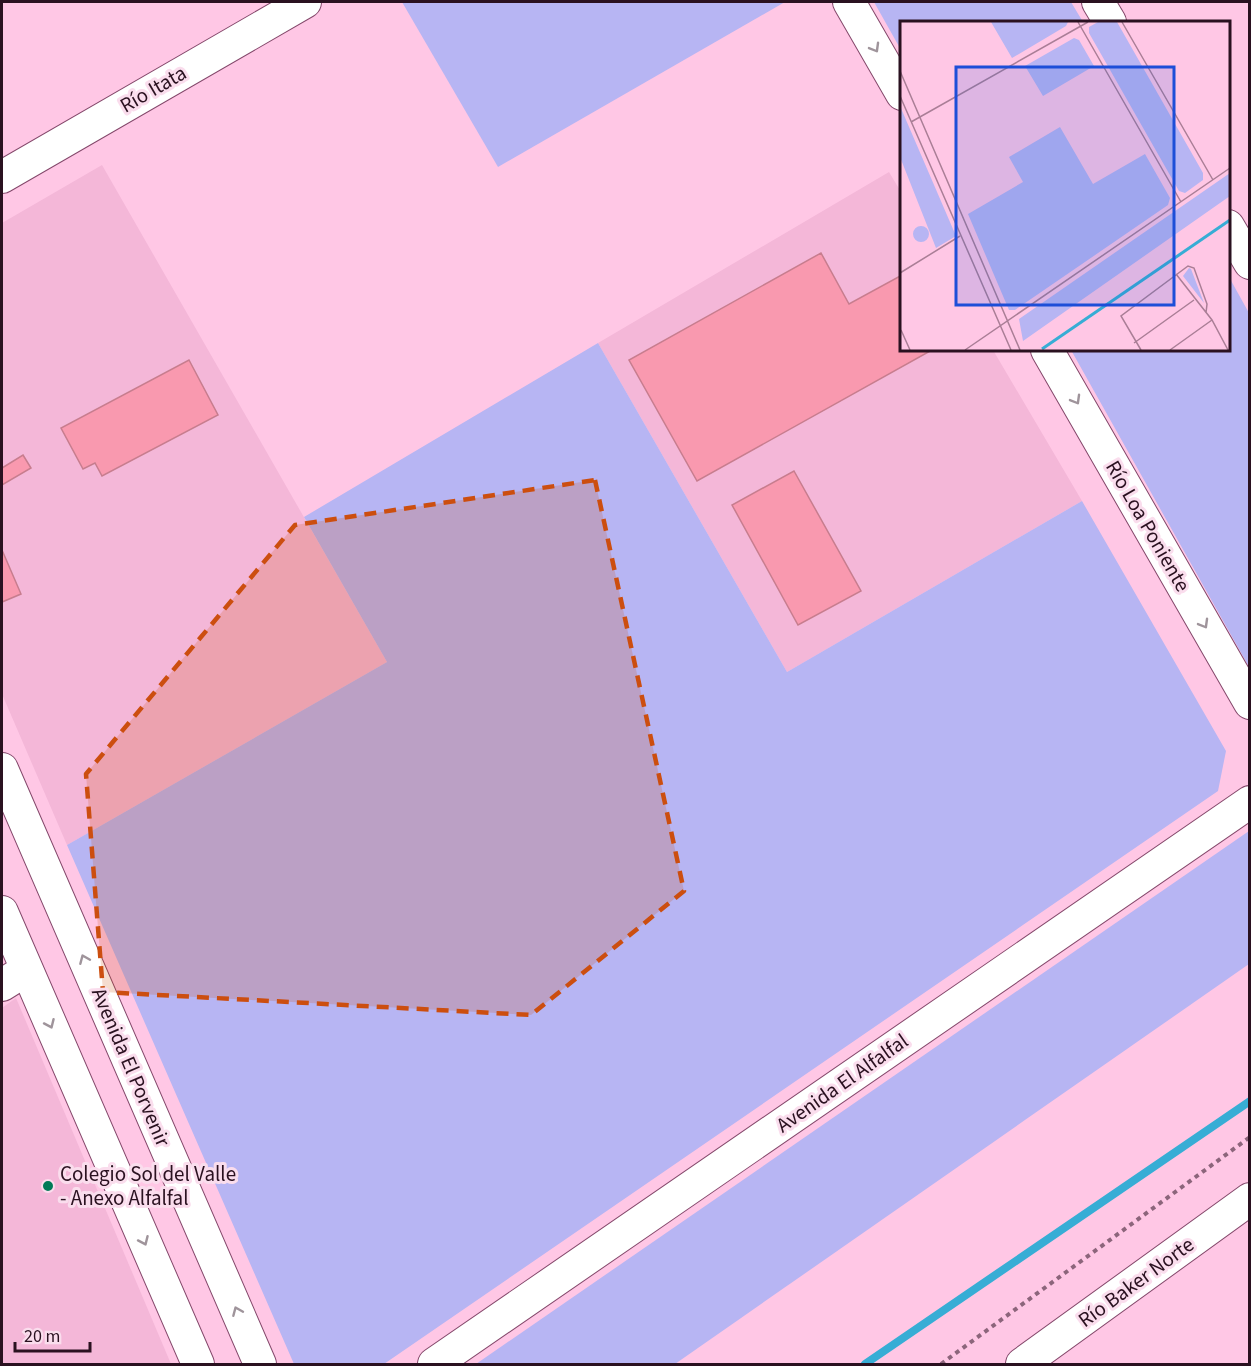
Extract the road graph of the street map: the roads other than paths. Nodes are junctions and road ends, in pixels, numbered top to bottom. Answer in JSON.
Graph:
{"nodes":[{"id":1,"x":305,"y":2,"type":"edge"},
{"id":2,"x":849,"y":2,"type":"edge"},
{"id":3,"x":1098,"y":2,"type":"edge"},
{"id":4,"x":1109,"y":21,"type":"edge"},
{"id":5,"x":900,"y":91,"type":"edge"},
{"id":6,"x":2,"y":177,"type":"edge"},
{"id":7,"x":1230,"y":229,"type":"edge"},
{"id":8,"x":1250,"y":263,"type":"edge"},
{"id":9,"x":1048,"y":351,"type":"edge"},
{"id":10,"x":1250,"y":703,"type":"edge"},
{"id":11,"x":2,"y":770,"type":"edge"},
{"id":12,"x":1250,"y":802,"type":"edge"},
{"id":13,"x":2,"y":912,"type":"edge"},
{"id":14,"x":14,"y":977,"type":"edge"},
{"id":15,"x":1250,"y":1199,"type":"edge"},
{"id":16,"x":198,"y":1365,"type":"edge"},
{"id":17,"x":260,"y":1365,"type":"edge"},
{"id":18,"x":434,"y":1365,"type":"edge"},
{"id":19,"x":1022,"y":1365,"type":"edge"}],
"edges":[{"from":1,"to":6,"type":"street","name":"Río Itata"},
{"from":2,"to":5,"type":"street","one_way":true},
{"from":3,"to":4,"type":"street"},
{"from":7,"to":8,"type":"street"},
{"from":9,"to":10,"type":"street","name":"Río Loa Poniente","one_way":true},
{"from":17,"to":11,"type":"street","name":"Avenida El Porvenir","one_way":true},
{"from":12,"to":18,"type":"street","name":"Avenida El Alfalfal"},
{"from":13,"to":14,"type":"street"},
{"from":14,"to":16,"type":"street","one_way":true},
{"from":15,"to":19,"type":"street","name":"Río Baker Norte"}]}
